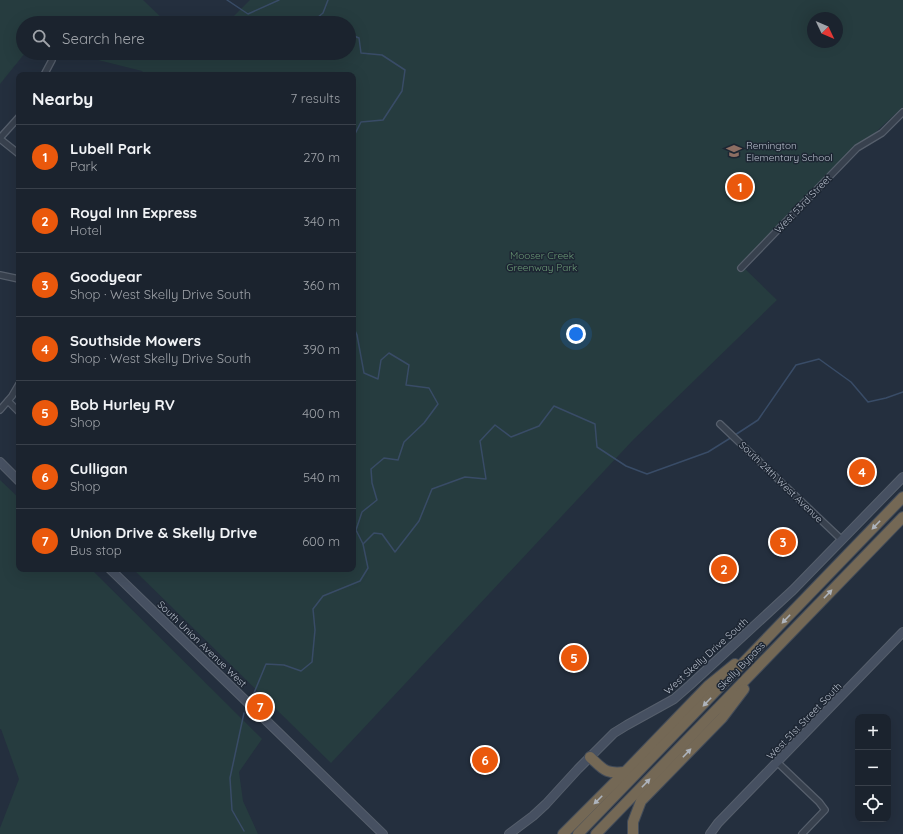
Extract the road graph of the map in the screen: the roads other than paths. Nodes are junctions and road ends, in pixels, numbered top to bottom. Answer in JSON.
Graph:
{"nodes":[{"id":1,"x":52,"y":60,"type":"dead end"},
{"id":2,"x":46,"y":72,"type":"edge"},
{"id":3,"x":903,"y":112,"type":"edge"},
{"id":4,"x":16,"y":120,"type":"edge"},
{"id":5,"x":0,"y":139,"type":"edge"},
{"id":6,"x":16,"y":152,"type":"edge"},
{"id":7,"x":741,"y":268,"type":"dead end"},
{"id":8,"x":0,"y":275,"type":"edge"},
{"id":9,"x":16,"y":278,"type":"edge"},
{"id":10,"x":16,"y":389,"type":"edge"},
{"id":11,"x":8,"y":401,"type":"junction"},
{"id":12,"x":16,"y":409,"type":"edge"},
{"id":13,"x":0,"y":410,"type":"edge"},
{"id":14,"x":720,"y":424,"type":"dead end"},
{"id":15,"x":0,"y":462,"type":"edge"},
{"id":16,"x":903,"y":476,"type":"edge"},
{"id":17,"x":16,"y":478,"type":"edge"},
{"id":18,"x":903,"y":497,"type":"edge"},
{"id":19,"x":903,"y":517,"type":"edge"},
{"id":20,"x":842,"y":540,"type":"junction"},
{"id":21,"x":113,"y":572,"type":"edge"},
{"id":22,"x":903,"y":632,"type":"edge"},
{"id":23,"x":772,"y":633,"type":"junction"},
{"id":24,"x":782,"y":642,"type":"junction"},
{"id":25,"x":590,"y":757,"type":"junction"},
{"id":26,"x":777,"y":762,"type":"junction"},
{"id":27,"x":626,"y":772,"type":"junction"},
{"id":28,"x":718,"y":823,"type":"junction"},
{"id":29,"x":383,"y":834,"type":"edge"},
{"id":30,"x":509,"y":834,"type":"edge"},
{"id":31,"x":563,"y":834,"type":"edge"},
{"id":32,"x":578,"y":834,"type":"edge"},
{"id":33,"x":596,"y":834,"type":"edge"},
{"id":34,"x":633,"y":834,"type":"edge"},
{"id":35,"x":706,"y":834,"type":"edge"},
{"id":36,"x":710,"y":834,"type":"edge"},
{"id":37,"x":802,"y":834,"type":"edge"}],
"edges":[{"from":1,"to":2,"type":"street"},
{"from":3,"to":7,"type":"street","name":"West 53rd Street"},
{"from":4,"to":5,"type":"street"},
{"from":5,"to":6,"type":"street"},
{"from":8,"to":9,"type":"street"},
{"from":10,"to":11,"type":"street"},
{"from":11,"to":12,"type":"street"},
{"from":11,"to":13,"type":"street"},
{"from":14,"to":20,"type":"street","name":"South 24th West Avenue"},
{"from":15,"to":17,"type":"street"},
{"from":16,"to":20,"type":"street","name":"West Skelly Drive South"},
{"from":18,"to":23,"type":"highway","name":"Skelly Bypass","one_way":true},
{"from":24,"to":19,"type":"highway","name":"Skelly Bypass","one_way":true},
{"from":20,"to":25,"type":"street","name":"West Skelly Drive South"},
{"from":21,"to":29,"type":"street","name":"South Union Avenue West"},
{"from":22,"to":26,"type":"street","name":"West 51st Street South"},
{"from":23,"to":27,"type":"highway"},
{"from":23,"to":32,"type":"highway","name":"Skelly Bypass","one_way":true},
{"from":33,"to":24,"type":"highway","name":"Skelly Bypass","one_way":true},
{"from":34,"to":24,"type":"highway","one_way":true},
{"from":25,"to":27,"type":"highway"},
{"from":25,"to":30,"type":"street","name":"West Skelly Drive South"},
{"from":26,"to":28,"type":"street","name":"West 51st Street South"},
{"from":26,"to":37,"type":"street"},
{"from":27,"to":31,"type":"highway","one_way":true},
{"from":28,"to":35,"type":"street","name":"West 51st Street South"},
{"from":28,"to":36,"type":"street","name":"West 51st Street South"}]}
